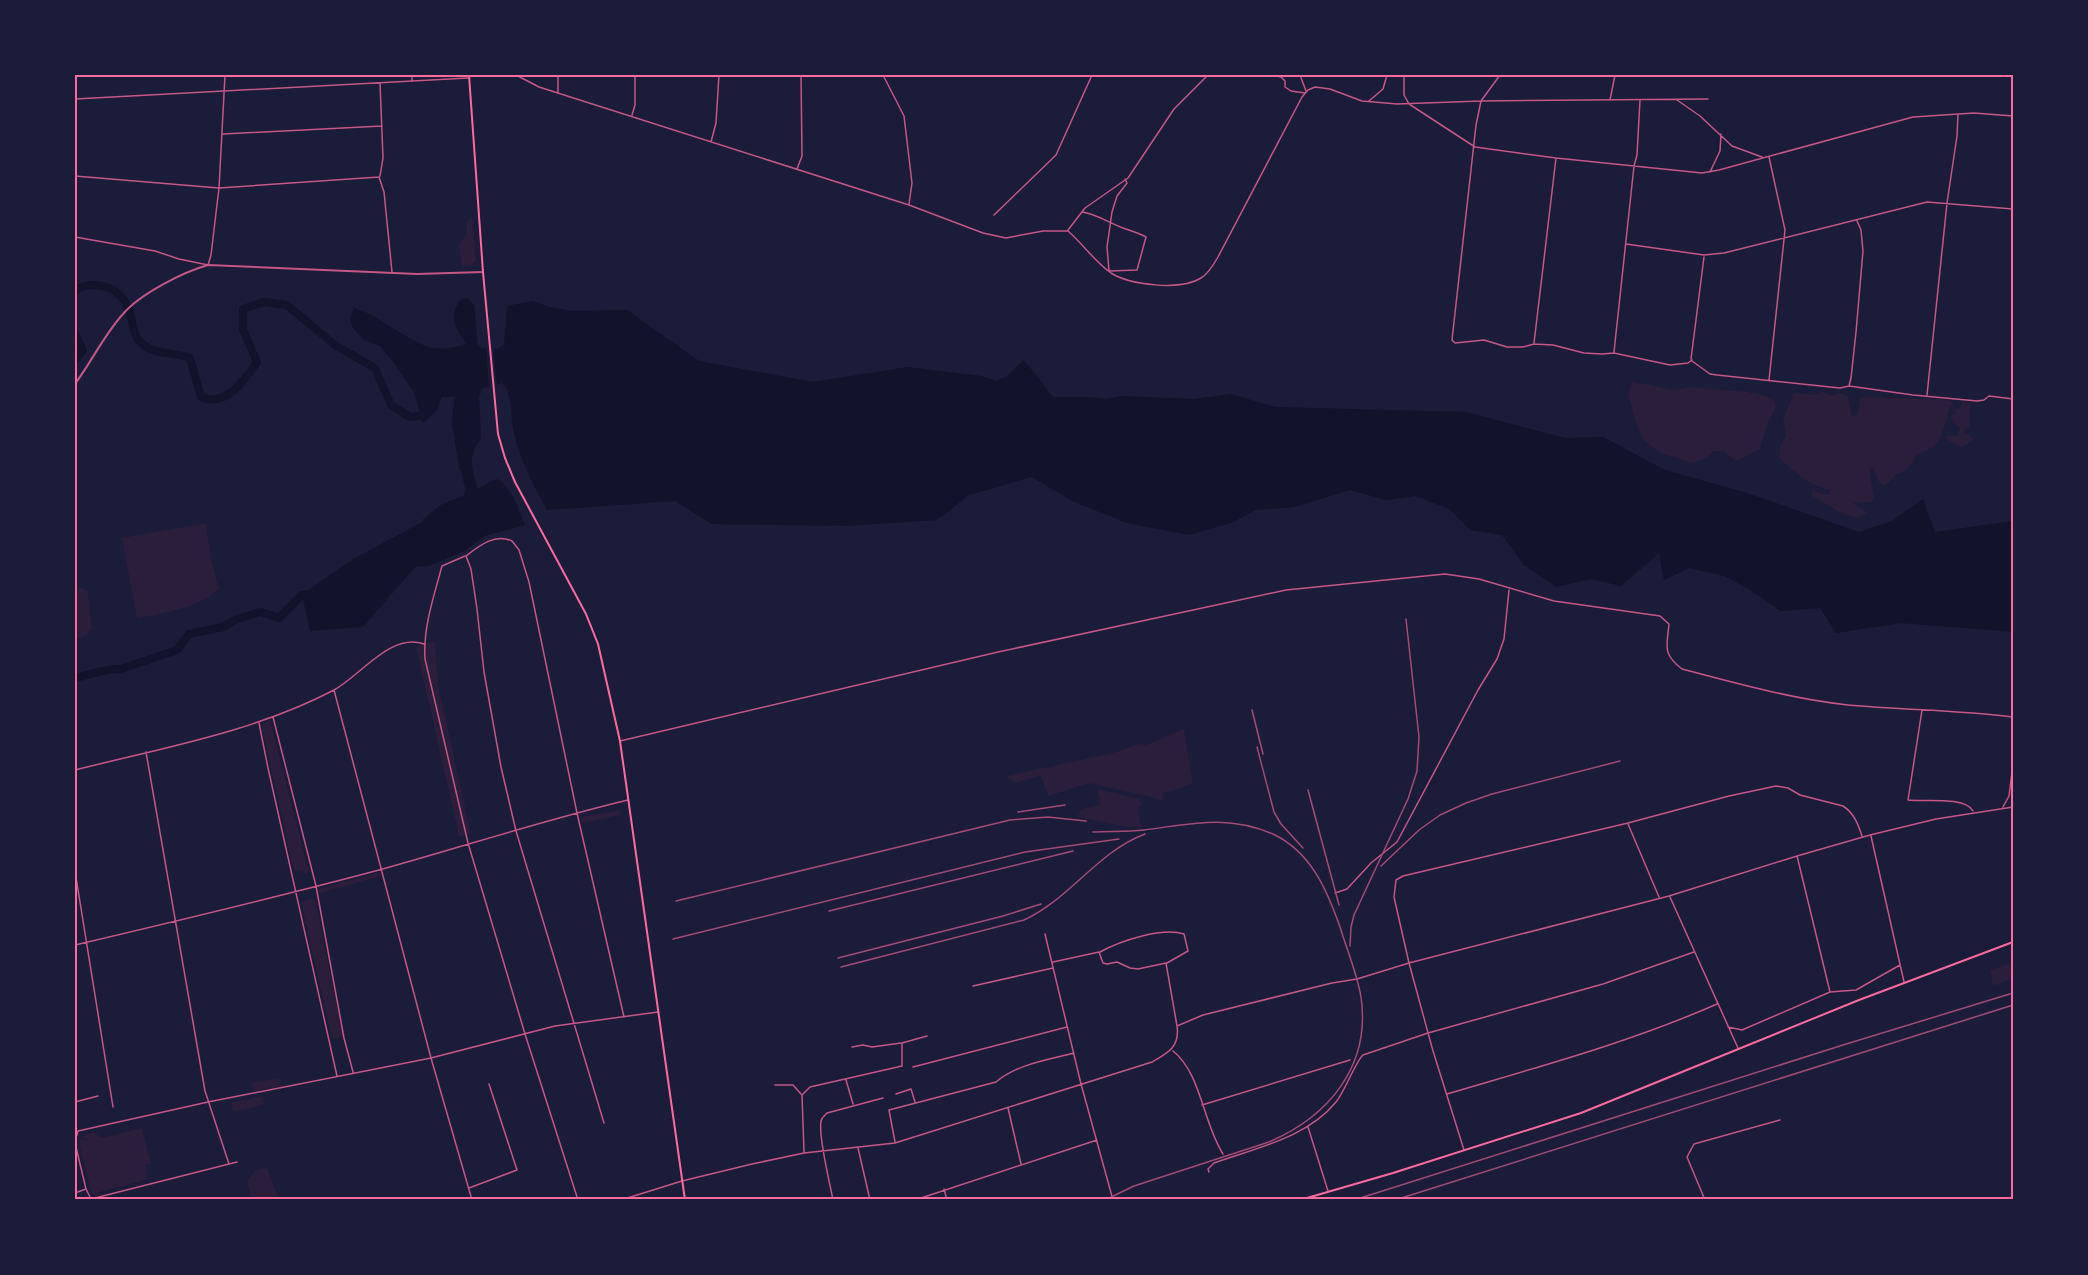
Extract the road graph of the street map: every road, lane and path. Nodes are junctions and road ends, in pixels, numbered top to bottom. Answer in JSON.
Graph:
{"nodes":[{"id":1,"x":225,"y":75,"type":"edge"},
{"id":2,"x":412,"y":75,"type":"edge"},
{"id":3,"x":516,"y":75,"type":"edge"},
{"id":4,"x":558,"y":75,"type":"edge"},
{"id":5,"x":635,"y":75,"type":"edge"},
{"id":6,"x":719,"y":75,"type":"edge"},
{"id":7,"x":801,"y":75,"type":"edge"},
{"id":8,"x":883,"y":75,"type":"edge"},
{"id":9,"x":1092,"y":75,"type":"edge"},
{"id":10,"x":1208,"y":75,"type":"edge"},
{"id":11,"x":1274,"y":75,"type":"edge"},
{"id":12,"x":1300,"y":75,"type":"edge"},
{"id":13,"x":1387,"y":75,"type":"edge"},
{"id":14,"x":1404,"y":75,"type":"edge"},
{"id":15,"x":1500,"y":75,"type":"edge"},
{"id":16,"x":1615,"y":75,"type":"edge"},
{"id":17,"x":469,"y":77,"type":"edge"},
{"id":18,"x":412,"y":82,"type":"junction"},
{"id":19,"x":380,"y":83,"type":"junction"},
{"id":20,"x":225,"y":92,"type":"junction"},
{"id":21,"x":558,"y":93,"type":"junction"},
{"id":22,"x":1305,"y":93,"type":"junction"},
{"id":23,"x":75,"y":99,"type":"edge"},
{"id":24,"x":1708,"y":99,"type":"dead end"},
{"id":25,"x":1640,"y":100,"type":"junction"},
{"id":26,"x":1677,"y":100,"type":"junction"},
{"id":27,"x":1481,"y":101,"type":"junction"},
{"id":28,"x":1610,"y":101,"type":"junction"},
{"id":29,"x":1369,"y":102,"type":"junction"},
{"id":30,"x":1409,"y":104,"type":"junction"},
{"id":31,"x":1958,"y":113,"type":"junction"},
{"id":32,"x":632,"y":116,"type":"junction"},
{"id":33,"x":2013,"y":116,"type":"edge"},
{"id":34,"x":382,"y":126,"type":"junction"},
{"id":35,"x":222,"y":134,"type":"junction"},
{"id":36,"x":1721,"y":134,"type":"junction"},
{"id":37,"x":711,"y":143,"type":"junction"},
{"id":38,"x":1474,"y":147,"type":"junction"},
{"id":39,"x":1768,"y":156,"type":"junction"},
{"id":40,"x":1762,"y":157,"type":"junction"},
{"id":41,"x":1556,"y":158,"type":"junction"},
{"id":42,"x":1634,"y":166,"type":"junction"},
{"id":43,"x":797,"y":170,"type":"junction"},
{"id":44,"x":1709,"y":172,"type":"junction"},
{"id":45,"x":75,"y":176,"type":"edge"},
{"id":46,"x":379,"y":177,"type":"junction"},
{"id":47,"x":1125,"y":179,"type":"junction"},
{"id":48,"x":219,"y":188,"type":"junction"},
{"id":49,"x":1947,"y":203,"type":"junction"},
{"id":50,"x":909,"y":205,"type":"junction"},
{"id":51,"x":2013,"y":209,"type":"edge"},
{"id":52,"x":1082,"y":212,"type":"junction"},
{"id":53,"x":994,"y":215,"type":"dead end"},
{"id":54,"x":1856,"y":220,"type":"junction"},
{"id":55,"x":1111,"y":223,"type":"junction"},
{"id":56,"x":1068,"y":231,"type":"junction"},
{"id":57,"x":75,"y":237,"type":"edge"},
{"id":58,"x":1784,"y":237,"type":"junction"},
{"id":59,"x":1626,"y":243,"type":"junction"},
{"id":60,"x":1704,"y":255,"type":"junction"},
{"id":61,"x":208,"y":265,"type":"junction"},
{"id":62,"x":1109,"y":271,"type":"junction"},
{"id":63,"x":483,"y":272,"type":"junction"},
{"id":64,"x":392,"y":273,"type":"junction"},
{"id":65,"x":1534,"y":344,"type":"junction"},
{"id":66,"x":1614,"y":353,"type":"junction"},
{"id":67,"x":1692,"y":360,"type":"junction"},
{"id":68,"x":1768,"y":381,"type":"junction"},
{"id":69,"x":75,"y":384,"type":"edge"},
{"id":70,"x":1849,"y":386,"type":"junction"},
{"id":71,"x":1927,"y":395,"type":"junction"},
{"id":72,"x":2013,"y":399,"type":"edge"},
{"id":73,"x":466,"y":556,"type":"junction"},
{"id":74,"x":1510,"y":589,"type":"junction"},
{"id":75,"x":424,"y":644,"type":"junction"},
{"id":76,"x":334,"y":690,"type":"junction"},
{"id":77,"x":1922,"y":709,"type":"junction"},
{"id":78,"x":272,"y":716,"type":"junction"},
{"id":79,"x":2013,"y":717,"type":"edge"},
{"id":80,"x":259,"y":722,"type":"junction"},
{"id":81,"x":620,"y":741,"type":"junction"},
{"id":82,"x":146,"y":752,"type":"junction"},
{"id":83,"x":2013,"y":764,"type":"edge"},
{"id":84,"x":75,"y":770,"type":"edge"},
{"id":85,"x":628,"y":800,"type":"junction"},
{"id":86,"x":2013,"y":807,"type":"edge"},
{"id":87,"x":2002,"y":808,"type":"junction"},
{"id":88,"x":577,"y":813,"type":"junction"},
{"id":89,"x":1973,"y":813,"type":"junction"},
{"id":90,"x":1628,"y":823,"type":"junction"},
{"id":91,"x":516,"y":831,"type":"junction"},
{"id":92,"x":1870,"y":835,"type":"junction"},
{"id":93,"x":1863,"y":837,"type":"junction"},
{"id":94,"x":468,"y":843,"type":"junction"},
{"id":95,"x":1797,"y":856,"type":"junction"},
{"id":96,"x":382,"y":869,"type":"junction"},
{"id":97,"x":75,"y":871,"type":"edge"},
{"id":98,"x":316,"y":886,"type":"junction"},
{"id":99,"x":296,"y":891,"type":"junction"},
{"id":100,"x":1335,"y":893,"type":"dead end"},
{"id":101,"x":1669,"y":896,"type":"junction"},
{"id":102,"x":1660,"y":897,"type":"junction"},
{"id":103,"x":177,"y":922,"type":"junction"},
{"id":104,"x":1045,"y":934,"type":"dead end"},
{"id":105,"x":2013,"y":942,"type":"edge"},
{"id":106,"x":86,"y":943,"type":"junction"},
{"id":107,"x":75,"y":945,"type":"edge"},
{"id":108,"x":1099,"y":952,"type":"junction"},
{"id":109,"x":1694,"y":952,"type":"junction"},
{"id":110,"x":1053,"y":962,"type":"junction"},
{"id":111,"x":1166,"y":963,"type":"junction"},
{"id":112,"x":1409,"y":963,"type":"junction"},
{"id":113,"x":1900,"y":965,"type":"junction"},
{"id":114,"x":1054,"y":967,"type":"junction"},
{"id":115,"x":1904,"y":982,"type":"junction"},
{"id":116,"x":973,"y":986,"type":"dead end"},
{"id":117,"x":1830,"y":992,"type":"junction"},
{"id":118,"x":1717,"y":1004,"type":"junction"},
{"id":119,"x":659,"y":1012,"type":"junction"},
{"id":120,"x":624,"y":1017,"type":"junction"},
{"id":121,"x":574,"y":1024,"type":"junction"},
{"id":122,"x":1068,"y":1026,"type":"junction"},
{"id":123,"x":1177,"y":1026,"type":"junction"},
{"id":124,"x":1728,"y":1027,"type":"junction"},
{"id":125,"x":1428,"y":1033,"type":"junction"},
{"id":126,"x":525,"y":1034,"type":"junction"},
{"id":127,"x":927,"y":1036,"type":"dead end"},
{"id":128,"x":902,"y":1043,"type":"junction"},
{"id":129,"x":852,"y":1047,"type":"dead end"},
{"id":130,"x":1738,"y":1048,"type":"junction"},
{"id":131,"x":1172,"y":1050,"type":"junction"},
{"id":132,"x":1075,"y":1053,"type":"junction"},
{"id":133,"x":431,"y":1058,"type":"junction"},
{"id":134,"x":1350,"y":1060,"type":"dead end"},
{"id":135,"x":913,"y":1067,"type":"dead end"},
{"id":136,"x":354,"y":1073,"type":"junction"},
{"id":137,"x":338,"y":1076,"type":"junction"},
{"id":138,"x":846,"y":1079,"type":"junction"},
{"id":139,"x":489,"y":1084,"type":"dead end"},
{"id":140,"x":1081,"y":1084,"type":"junction"},
{"id":141,"x":775,"y":1085,"type":"dead end"},
{"id":142,"x":896,"y":1094,"type":"dead end"},
{"id":143,"x":1446,"y":1094,"type":"junction"},
{"id":144,"x":802,"y":1095,"type":"junction"},
{"id":145,"x":98,"y":1096,"type":"dead end"},
{"id":146,"x":883,"y":1098,"type":"dead end"},
{"id":147,"x":75,"y":1102,"type":"edge"},
{"id":148,"x":207,"y":1102,"type":"junction"},
{"id":149,"x":915,"y":1103,"type":"junction"},
{"id":150,"x":1202,"y":1105,"type":"junction"},
{"id":151,"x":854,"y":1106,"type":"junction"},
{"id":152,"x":113,"y":1107,"type":"dead end"},
{"id":153,"x":1008,"y":1107,"type":"junction"},
{"id":154,"x":1780,"y":1120,"type":"dead end"},
{"id":155,"x":604,"y":1124,"type":"dead end"},
{"id":156,"x":1307,"y":1126,"type":"junction"},
{"id":157,"x":1097,"y":1140,"type":"junction"},
{"id":158,"x":75,"y":1142,"type":"edge"},
{"id":159,"x":895,"y":1143,"type":"junction"},
{"id":160,"x":858,"y":1147,"type":"junction"},
{"id":161,"x":824,"y":1150,"type":"junction"},
{"id":162,"x":1464,"y":1151,"type":"junction"},
{"id":163,"x":804,"y":1153,"type":"junction"},
{"id":164,"x":1222,"y":1154,"type":"dead end"},
{"id":165,"x":237,"y":1162,"type":"dead end"},
{"id":166,"x":229,"y":1164,"type":"junction"},
{"id":167,"x":1021,"y":1164,"type":"junction"},
{"id":168,"x":1209,"y":1172,"type":"dead end"},
{"id":169,"x":682,"y":1181,"type":"junction"},
{"id":170,"x":86,"y":1189,"type":"junction"},
{"id":171,"x":469,"y":1189,"type":"junction"},
{"id":172,"x":944,"y":1189,"type":"junction"},
{"id":173,"x":75,"y":1192,"type":"edge"},
{"id":174,"x":1328,"y":1192,"type":"junction"},
{"id":175,"x":91,"y":1200,"type":"edge"},
{"id":176,"x":472,"y":1200,"type":"edge"},
{"id":177,"x":578,"y":1200,"type":"edge"},
{"id":178,"x":621,"y":1200,"type":"edge"},
{"id":179,"x":685,"y":1200,"type":"edge"},
{"id":180,"x":833,"y":1200,"type":"edge"},
{"id":181,"x":870,"y":1200,"type":"edge"},
{"id":182,"x":915,"y":1200,"type":"edge"},
{"id":183,"x":947,"y":1200,"type":"edge"},
{"id":184,"x":1113,"y":1200,"type":"edge"},
{"id":185,"x":1300,"y":1200,"type":"edge"},
{"id":186,"x":1705,"y":1200,"type":"edge"}],
"edges":[{"from":1,"to":20,"type":"street"},
{"from":2,"to":18,"type":"street"},
{"from":3,"to":21,"type":"street"},
{"from":4,"to":21,"type":"street"},
{"from":5,"to":32,"type":"street"},
{"from":6,"to":37,"type":"street"},
{"from":7,"to":43,"type":"street"},
{"from":8,"to":50,"type":"street"},
{"from":9,"to":53,"type":"street"},
{"from":10,"to":47,"type":"street"},
{"from":11,"to":22,"type":"street"},
{"from":12,"to":22,"type":"street"},
{"from":13,"to":29,"type":"street"},
{"from":14,"to":30,"type":"street"},
{"from":15,"to":27,"type":"street"},
{"from":16,"to":28,"type":"street"},
{"from":17,"to":18,"type":"street"},
{"from":17,"to":63,"type":"main road"},
{"from":18,"to":19,"type":"street"},
{"from":19,"to":20,"type":"street"},
{"from":19,"to":34,"type":"street"},
{"from":20,"to":23,"type":"street"},
{"from":20,"to":35,"type":"street"},
{"from":21,"to":32,"type":"street"},
{"from":22,"to":29,"type":"street"},
{"from":22,"to":62,"type":"street"},
{"from":24,"to":26,"type":"street"},
{"from":25,"to":26,"type":"street"},
{"from":25,"to":28,"type":"street"},
{"from":25,"to":42,"type":"street"},
{"from":26,"to":36,"type":"street"},
{"from":27,"to":28,"type":"street"},
{"from":27,"to":30,"type":"street"},
{"from":27,"to":38,"type":"street"},
{"from":29,"to":30,"type":"street"},
{"from":30,"to":38,"type":"street"},
{"from":31,"to":33,"type":"street"},
{"from":31,"to":39,"type":"street"},
{"from":31,"to":49,"type":"street"},
{"from":32,"to":37,"type":"street"},
{"from":34,"to":35,"type":"street"},
{"from":34,"to":46,"type":"street"},
{"from":35,"to":48,"type":"street"},
{"from":36,"to":40,"type":"street"},
{"from":36,"to":44,"type":"street"},
{"from":37,"to":43,"type":"street"},
{"from":38,"to":41,"type":"street"},
{"from":38,"to":65,"type":"street"},
{"from":39,"to":40,"type":"street"},
{"from":39,"to":58,"type":"street"},
{"from":40,"to":44,"type":"street"},
{"from":41,"to":42,"type":"street"},
{"from":41,"to":65,"type":"street"},
{"from":42,"to":44,"type":"street"},
{"from":42,"to":59,"type":"street"},
{"from":43,"to":50,"type":"street"},
{"from":45,"to":48,"type":"street"},
{"from":46,"to":48,"type":"street"},
{"from":46,"to":64,"type":"street"},
{"from":47,"to":52,"type":"street"},
{"from":47,"to":55,"type":"street"},
{"from":48,"to":61,"type":"street"},
{"from":49,"to":51,"type":"street"},
{"from":49,"to":54,"type":"street"},
{"from":49,"to":71,"type":"street"},
{"from":50,"to":56,"type":"street"},
{"from":52,"to":55,"type":"street"},
{"from":52,"to":56,"type":"street"},
{"from":54,"to":58,"type":"street"},
{"from":54,"to":70,"type":"street"},
{"from":55,"to":62,"type":"street"},
{"from":55,"to":62,"type":"street"},
{"from":56,"to":62,"type":"street"},
{"from":57,"to":61,"type":"street"},
{"from":58,"to":60,"type":"street"},
{"from":58,"to":68,"type":"street"},
{"from":59,"to":60,"type":"street"},
{"from":59,"to":66,"type":"street"},
{"from":60,"to":67,"type":"street"},
{"from":61,"to":64,"type":"street"},
{"from":61,"to":69,"type":"street"},
{"from":63,"to":64,"type":"street"},
{"from":63,"to":81,"type":"main road"},
{"from":65,"to":66,"type":"street"},
{"from":66,"to":67,"type":"street"},
{"from":67,"to":68,"type":"street"},
{"from":68,"to":70,"type":"street"},
{"from":70,"to":71,"type":"street"},
{"from":71,"to":72,"type":"street"},
{"from":73,"to":75,"type":"street"},
{"from":73,"to":88,"type":"street"},
{"from":73,"to":91,"type":"street"},
{"from":74,"to":77,"type":"street"},
{"from":74,"to":81,"type":"street"},
{"from":74,"to":100,"type":"street"},
{"from":75,"to":76,"type":"street"},
{"from":75,"to":94,"type":"street"},
{"from":76,"to":78,"type":"street"},
{"from":76,"to":96,"type":"street"},
{"from":77,"to":79,"type":"street"},
{"from":77,"to":89,"type":"street"},
{"from":78,"to":80,"type":"street"},
{"from":78,"to":98,"type":"street"},
{"from":80,"to":82,"type":"street"},
{"from":80,"to":99,"type":"street"},
{"from":81,"to":85,"type":"main road"},
{"from":82,"to":84,"type":"street"},
{"from":82,"to":103,"type":"street"},
{"from":83,"to":87,"type":"street"},
{"from":85,"to":88,"type":"street"},
{"from":85,"to":119,"type":"main road"},
{"from":86,"to":87,"type":"street"},
{"from":87,"to":89,"type":"street"},
{"from":88,"to":91,"type":"street"},
{"from":88,"to":120,"type":"street"},
{"from":89,"to":92,"type":"street"},
{"from":90,"to":93,"type":"street"},
{"from":90,"to":102,"type":"street"},
{"from":90,"to":112,"type":"street"},
{"from":91,"to":94,"type":"street"},
{"from":91,"to":121,"type":"street"},
{"from":92,"to":93,"type":"street"},
{"from":92,"to":113,"type":"street"},
{"from":93,"to":95,"type":"street"},
{"from":94,"to":96,"type":"street"},
{"from":94,"to":126,"type":"street"},
{"from":95,"to":101,"type":"street"},
{"from":95,"to":117,"type":"street"},
{"from":96,"to":98,"type":"street"},
{"from":96,"to":133,"type":"street"},
{"from":97,"to":106,"type":"street"},
{"from":98,"to":99,"type":"street"},
{"from":98,"to":136,"type":"street"},
{"from":99,"to":103,"type":"street"},
{"from":99,"to":137,"type":"street"},
{"from":101,"to":102,"type":"street"},
{"from":101,"to":109,"type":"street"},
{"from":102,"to":112,"type":"street"},
{"from":103,"to":106,"type":"street"},
{"from":103,"to":148,"type":"street"},
{"from":104,"to":110,"type":"street"},
{"from":105,"to":115,"type":"main road"},
{"from":106,"to":107,"type":"street"},
{"from":106,"to":152,"type":"street"},
{"from":108,"to":110,"type":"street"},
{"from":108,"to":111,"type":"street"},
{"from":108,"to":111,"type":"street"},
{"from":109,"to":118,"type":"street"},
{"from":109,"to":125,"type":"street"},
{"from":110,"to":114,"type":"street"},
{"from":111,"to":123,"type":"street"},
{"from":112,"to":123,"type":"street"},
{"from":112,"to":125,"type":"street"},
{"from":113,"to":115,"type":"street"},
{"from":113,"to":117,"type":"street"},
{"from":114,"to":116,"type":"street"},
{"from":114,"to":122,"type":"street"},
{"from":115,"to":130,"type":"main road"},
{"from":117,"to":124,"type":"street"},
{"from":118,"to":124,"type":"street"},
{"from":118,"to":143,"type":"street"},
{"from":119,"to":120,"type":"street"},
{"from":119,"to":169,"type":"main road"},
{"from":120,"to":121,"type":"street"},
{"from":121,"to":126,"type":"street"},
{"from":121,"to":155,"type":"street"},
{"from":122,"to":132,"type":"street"},
{"from":122,"to":135,"type":"street"},
{"from":123,"to":131,"type":"street"},
{"from":124,"to":130,"type":"street"},
{"from":125,"to":143,"type":"street"},
{"from":125,"to":156,"type":"street"},
{"from":126,"to":133,"type":"street"},
{"from":126,"to":177,"type":"street"},
{"from":127,"to":128,"type":"street"},
{"from":128,"to":129,"type":"street"},
{"from":128,"to":138,"type":"street"},
{"from":130,"to":162,"type":"main road"},
{"from":131,"to":140,"type":"street"},
{"from":131,"to":150,"type":"street"},
{"from":132,"to":140,"type":"street"},
{"from":132,"to":149,"type":"street"},
{"from":133,"to":136,"type":"street"},
{"from":133,"to":171,"type":"street"},
{"from":134,"to":150,"type":"street"},
{"from":136,"to":137,"type":"street"},
{"from":137,"to":148,"type":"street"},
{"from":138,"to":144,"type":"street"},
{"from":138,"to":151,"type":"street"},
{"from":139,"to":171,"type":"street"},
{"from":140,"to":153,"type":"street"},
{"from":140,"to":157,"type":"street"},
{"from":141,"to":144,"type":"street"},
{"from":142,"to":149,"type":"street"},
{"from":143,"to":162,"type":"street"},
{"from":144,"to":163,"type":"street"},
{"from":145,"to":147,"type":"street"},
{"from":146,"to":151,"type":"street"},
{"from":148,"to":158,"type":"street"},
{"from":148,"to":166,"type":"street"},
{"from":149,"to":159,"type":"street"},
{"from":150,"to":164,"type":"street"},
{"from":151,"to":161,"type":"street"},
{"from":153,"to":159,"type":"street"},
{"from":153,"to":167,"type":"street"},
{"from":154,"to":186,"type":"street"},
{"from":156,"to":168,"type":"street"},
{"from":156,"to":174,"type":"street"},
{"from":157,"to":167,"type":"street"},
{"from":157,"to":184,"type":"street"},
{"from":158,"to":170,"type":"street"},
{"from":159,"to":160,"type":"street"},
{"from":160,"to":161,"type":"street"},
{"from":160,"to":181,"type":"street"},
{"from":161,"to":163,"type":"street"},
{"from":161,"to":180,"type":"street"},
{"from":162,"to":174,"type":"main road"},
{"from":163,"to":169,"type":"street"},
{"from":165,"to":166,"type":"street"},
{"from":166,"to":175,"type":"street"},
{"from":167,"to":172,"type":"street"},
{"from":169,"to":178,"type":"street"},
{"from":169,"to":179,"type":"main road"},
{"from":170,"to":173,"type":"street"},
{"from":170,"to":175,"type":"street"},
{"from":171,"to":176,"type":"street"},
{"from":172,"to":182,"type":"street"},
{"from":172,"to":183,"type":"street"},
{"from":174,"to":185,"type":"main road"}]}
